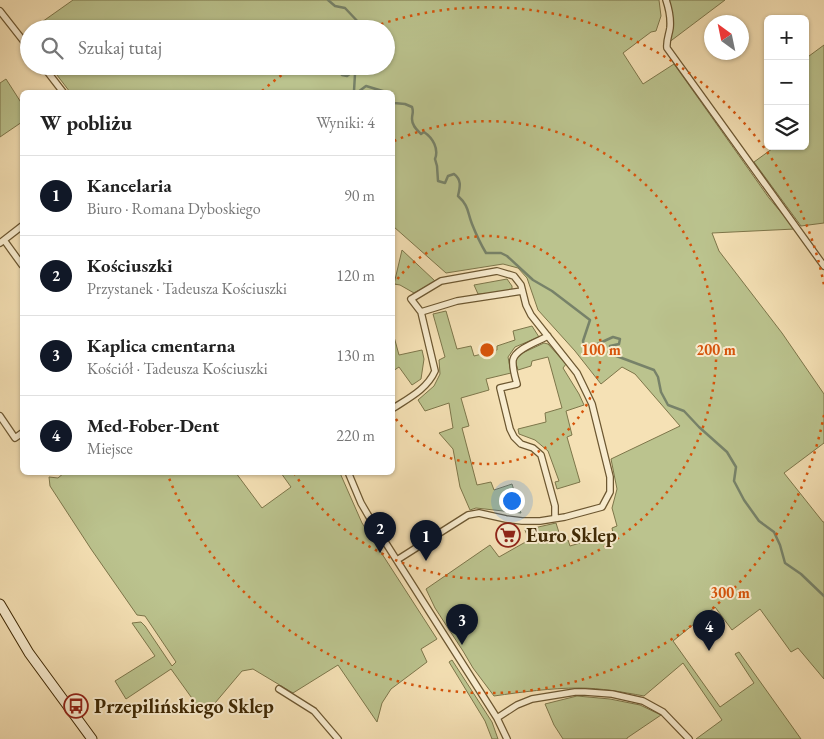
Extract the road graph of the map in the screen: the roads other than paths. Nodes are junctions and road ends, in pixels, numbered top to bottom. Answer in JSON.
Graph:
{"nodes":[{"id":1,"x":666,"y":0,"type":"edge"},
{"id":2,"x":0,"y":11,"type":"edge"},
{"id":3,"x":20,"y":37,"type":"edge"},
{"id":4,"x":50,"y":75,"type":"edge"},
{"id":5,"x":61,"y":90,"type":"edge"},
{"id":6,"x":20,"y":228,"type":"edge"},
{"id":7,"x":2,"y":241,"type":"edge"},
{"id":8,"x":20,"y":264,"type":"edge"},
{"id":9,"x":824,"y":266,"type":"edge"},
{"id":10,"x":522,"y":291,"type":"junction"},
{"id":11,"x":421,"y":312,"type":"junction"},
{"id":12,"x":548,"y":336,"type":"junction"},
{"id":13,"x":395,"y":406,"type":"edge"},
{"id":14,"x":0,"y":416,"type":"edge"},
{"id":15,"x":20,"y":434,"type":"edge"},
{"id":16,"x":349,"y":475,"type":"edge"},
{"id":17,"x":555,"y":518,"type":"junction"},
{"id":18,"x":397,"y":560,"type":"junction"},
{"id":19,"x":0,"y":604,"type":"edge"},
{"id":20,"x":279,"y":689,"type":"dead end"},
{"id":21,"x":497,"y":718,"type":"junction"},
{"id":22,"x":92,"y":739,"type":"edge"},
{"id":23,"x":338,"y":739,"type":"edge"},
{"id":24,"x":507,"y":739,"type":"edge"},
{"id":25,"x":689,"y":739,"type":"edge"}],
"edges":[{"from":1,"to":9,"type":"street"},
{"from":2,"to":3,"type":"street"},
{"from":4,"to":5,"type":"street"},
{"from":6,"to":7,"type":"street"},
{"from":7,"to":8,"type":"street"},
{"from":10,"to":11,"type":"street"},
{"from":10,"to":11,"type":"street"},
{"from":10,"to":12,"type":"street"},
{"from":11,"to":13,"type":"street"},
{"from":12,"to":17,"type":"street"},
{"from":12,"to":17,"type":"street"},
{"from":14,"to":15,"type":"street"},
{"from":16,"to":18,"type":"street"},
{"from":17,"to":18,"type":"street"},
{"from":18,"to":21,"type":"street"},
{"from":19,"to":22,"type":"street"},
{"from":20,"to":23,"type":"street"},
{"from":21,"to":24,"type":"street"},
{"from":21,"to":25,"type":"street"}]}
